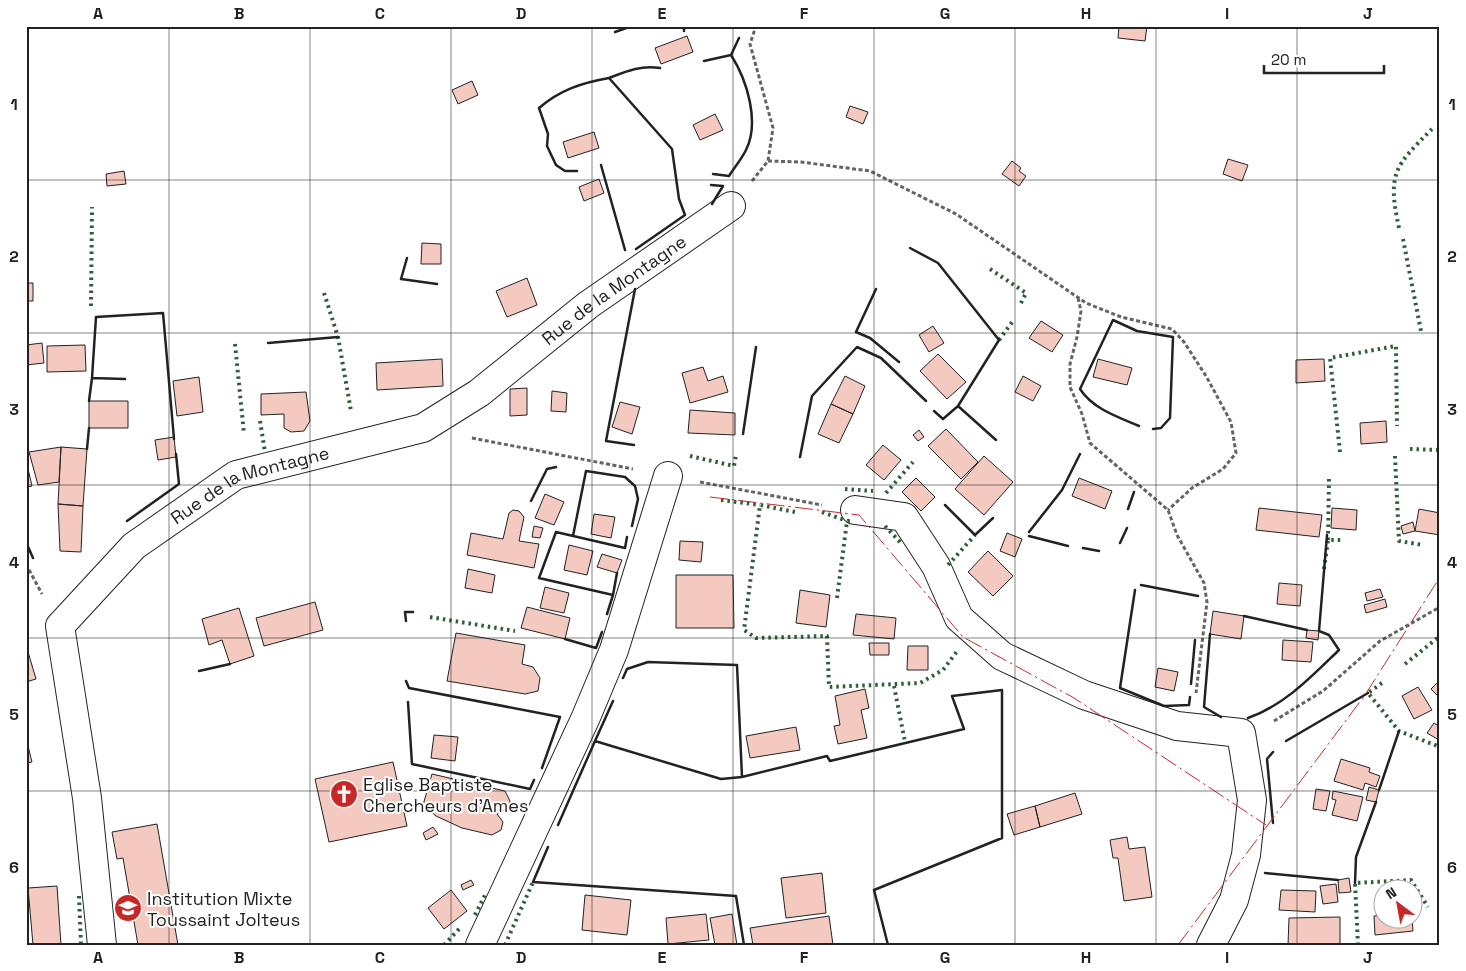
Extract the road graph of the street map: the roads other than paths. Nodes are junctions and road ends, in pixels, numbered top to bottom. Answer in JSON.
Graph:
{"nodes":[{"id":1,"x":731,"y":206,"type":"road end"},
{"id":2,"x":668,"y":476,"type":"dead end"},
{"id":3,"x":855,"y":510,"type":"dead end"},
{"id":4,"x":102,"y":945,"type":"edge"},
{"id":5,"x":480,"y":945,"type":"edge"},
{"id":6,"x":1211,"y":945,"type":"edge"}],
"edges":[{"from":1,"to":4,"type":"street","name":"Rue de la Montagne"},
{"from":2,"to":5,"type":"street"},
{"from":3,"to":6,"type":"street"}]}
